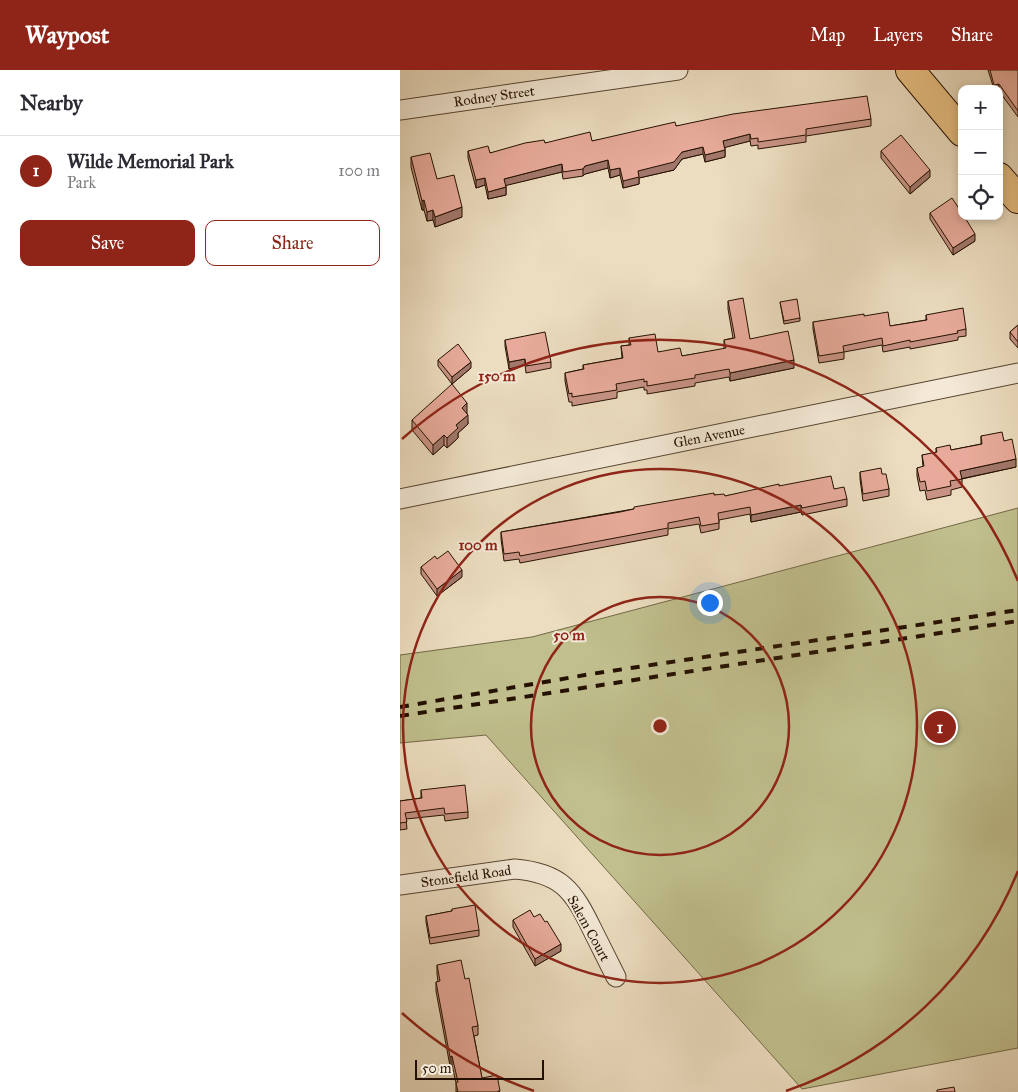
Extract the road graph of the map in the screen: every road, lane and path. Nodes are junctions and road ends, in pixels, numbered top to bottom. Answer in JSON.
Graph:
{"nodes":[{"id":1,"x":678,"y":70,"type":"edge"},
{"id":2,"x":910,"y":70,"type":"edge"},
{"id":3,"x":400,"y":110,"type":"edge"},
{"id":4,"x":960,"y":130,"type":"edge"},
{"id":5,"x":1003,"y":182,"type":"edge"},
{"id":6,"x":1018,"y":200,"type":"edge"},
{"id":7,"x":1018,"y":373,"type":"edge"},
{"id":8,"x":400,"y":499,"type":"edge"},
{"id":9,"x":532,"y":870,"type":"joint"},
{"id":10,"x":400,"y":885,"type":"edge"},
{"id":11,"x":616,"y":977,"type":"dead end"}],
"edges":[{"from":1,"to":3,"type":"street","name":"Rodney Street"},
{"from":2,"to":4,"type":"main road"},
{"from":5,"to":6,"type":"main road"},
{"from":7,"to":8,"type":"street","name":"Glen Avenue"},
{"from":9,"to":10,"type":"street","name":"Stonefield Road"},
{"from":9,"to":11,"type":"street","name":"Salem Court"}]}
